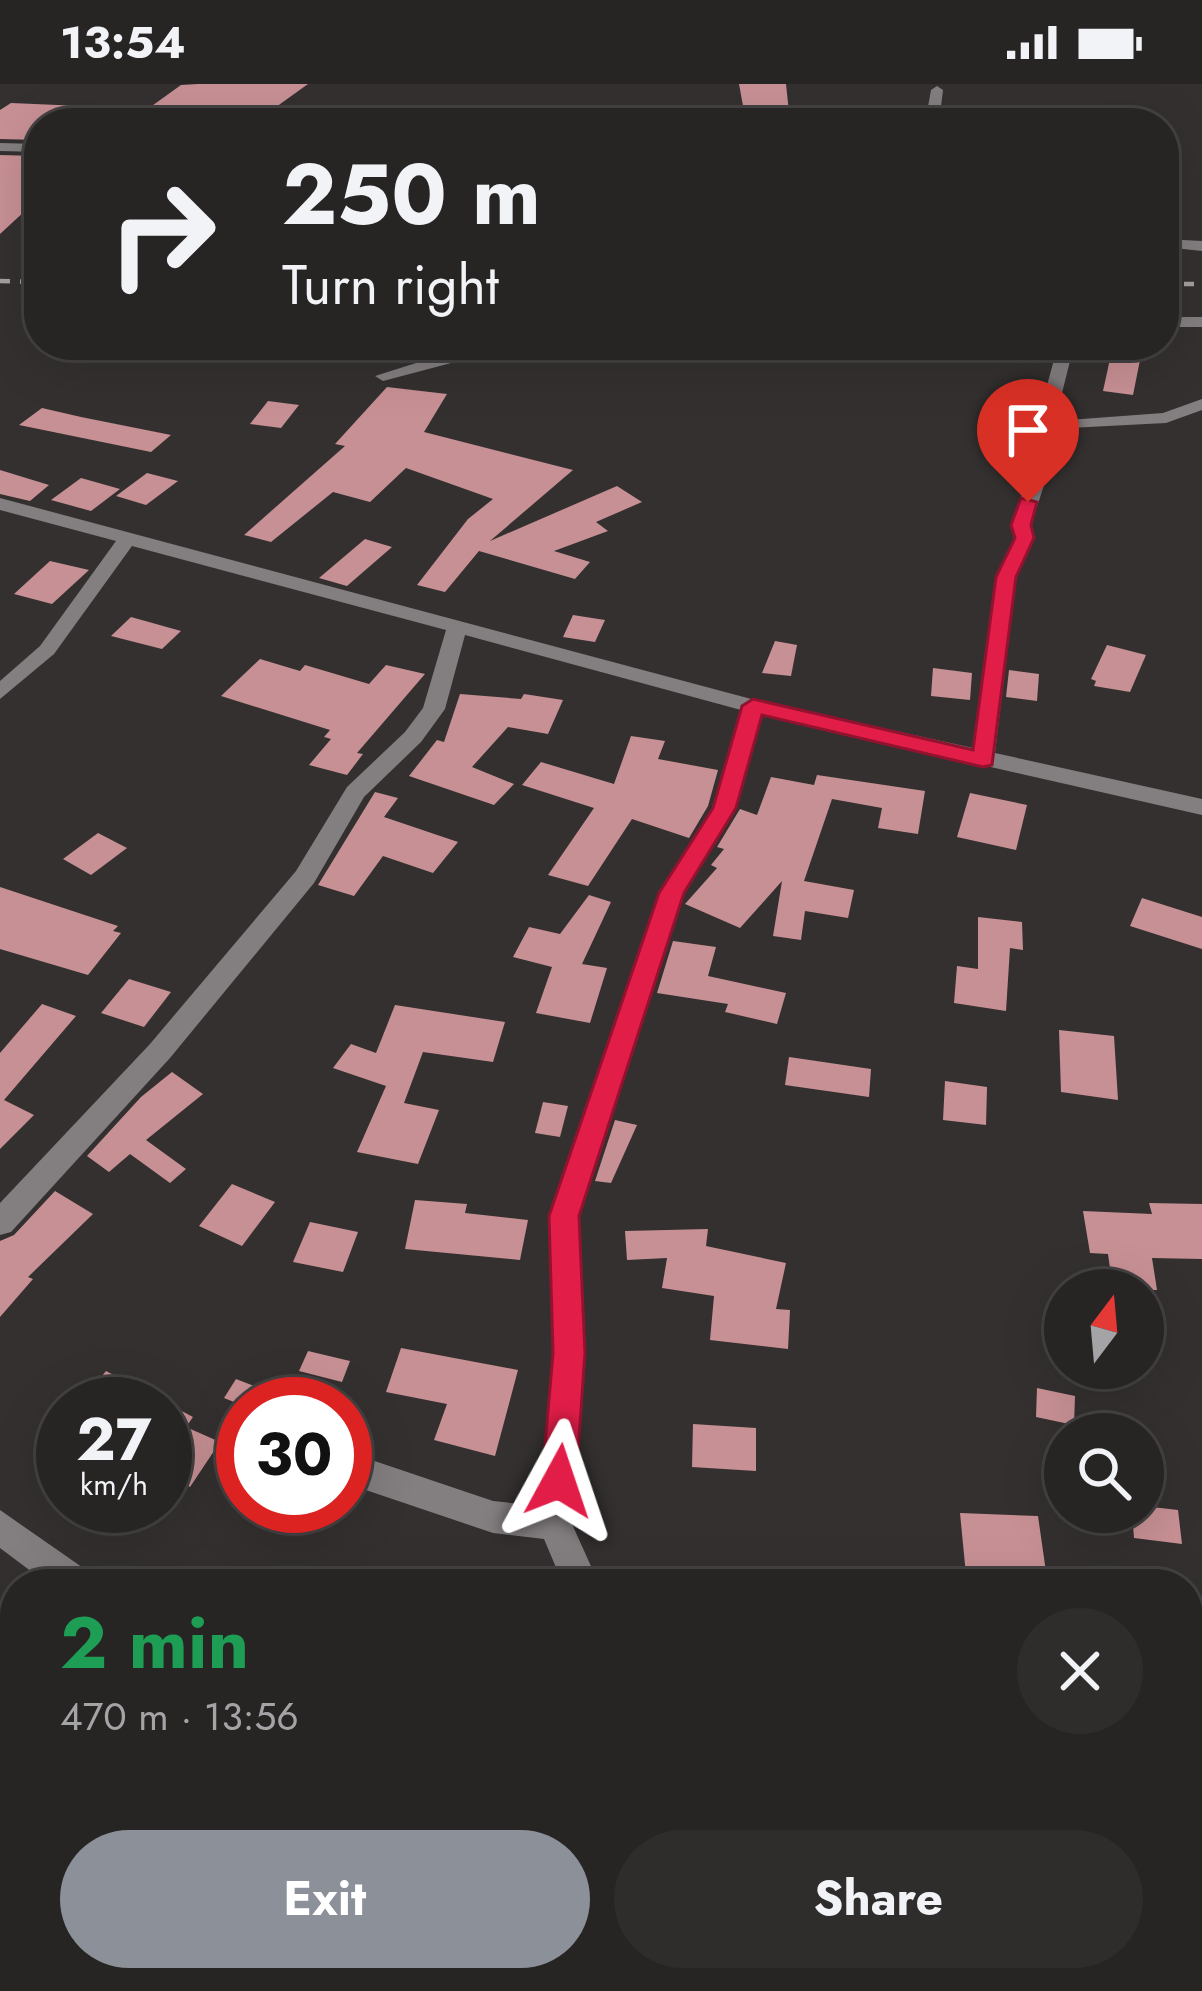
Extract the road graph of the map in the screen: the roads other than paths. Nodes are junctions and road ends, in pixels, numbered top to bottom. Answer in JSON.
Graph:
{"nodes":[{"id":1,"x":937,"y":90,"type":"dead end"},
{"id":2,"x":934,"y":108,"type":"edge"},
{"id":3,"x":435,"y":360,"type":"edge"},
{"id":4,"x":1062,"y":360,"type":"edge"},
{"id":5,"x":382,"y":376,"type":"dead end"},
{"id":6,"x":1202,"y":404,"type":"edge"},
{"id":7,"x":1045,"y":431,"type":"junction"},
{"id":8,"x":0,"y":504,"type":"edge"},
{"id":9,"x":128,"y":538,"type":"junction"},
{"id":10,"x":457,"y":628,"type":"junction"},
{"id":11,"x":0,"y":692,"type":"edge"},
{"id":12,"x":753,"y":706,"type":"junction"},
{"id":13,"x":983,"y":760,"type":"junction"},
{"id":14,"x":1202,"y":807,"type":"edge"},
{"id":15,"x":0,"y":1223,"type":"edge"},
{"id":16,"x":372,"y":1476,"type":"edge"},
{"id":17,"x":555,"y":1524,"type":"junction"},
{"id":18,"x":0,"y":1527,"type":"edge"},
{"id":19,"x":57,"y":1569,"type":"edge"},
{"id":20,"x":574,"y":1569,"type":"edge"}],
"edges":[{"from":1,"to":2,"type":"street"},
{"from":3,"to":5,"type":"street"},
{"from":4,"to":7,"type":"street"},
{"from":6,"to":7,"type":"street"},
{"from":7,"to":13,"type":"street"},
{"from":8,"to":9,"type":"street"},
{"from":9,"to":10,"type":"street"},
{"from":9,"to":11,"type":"street"},
{"from":10,"to":12,"type":"street"},
{"from":10,"to":15,"type":"street"},
{"from":12,"to":13,"type":"street"},
{"from":12,"to":17,"type":"street"},
{"from":13,"to":14,"type":"street"},
{"from":16,"to":17,"type":"street"},
{"from":17,"to":20,"type":"street"},
{"from":18,"to":19,"type":"street"}]}
